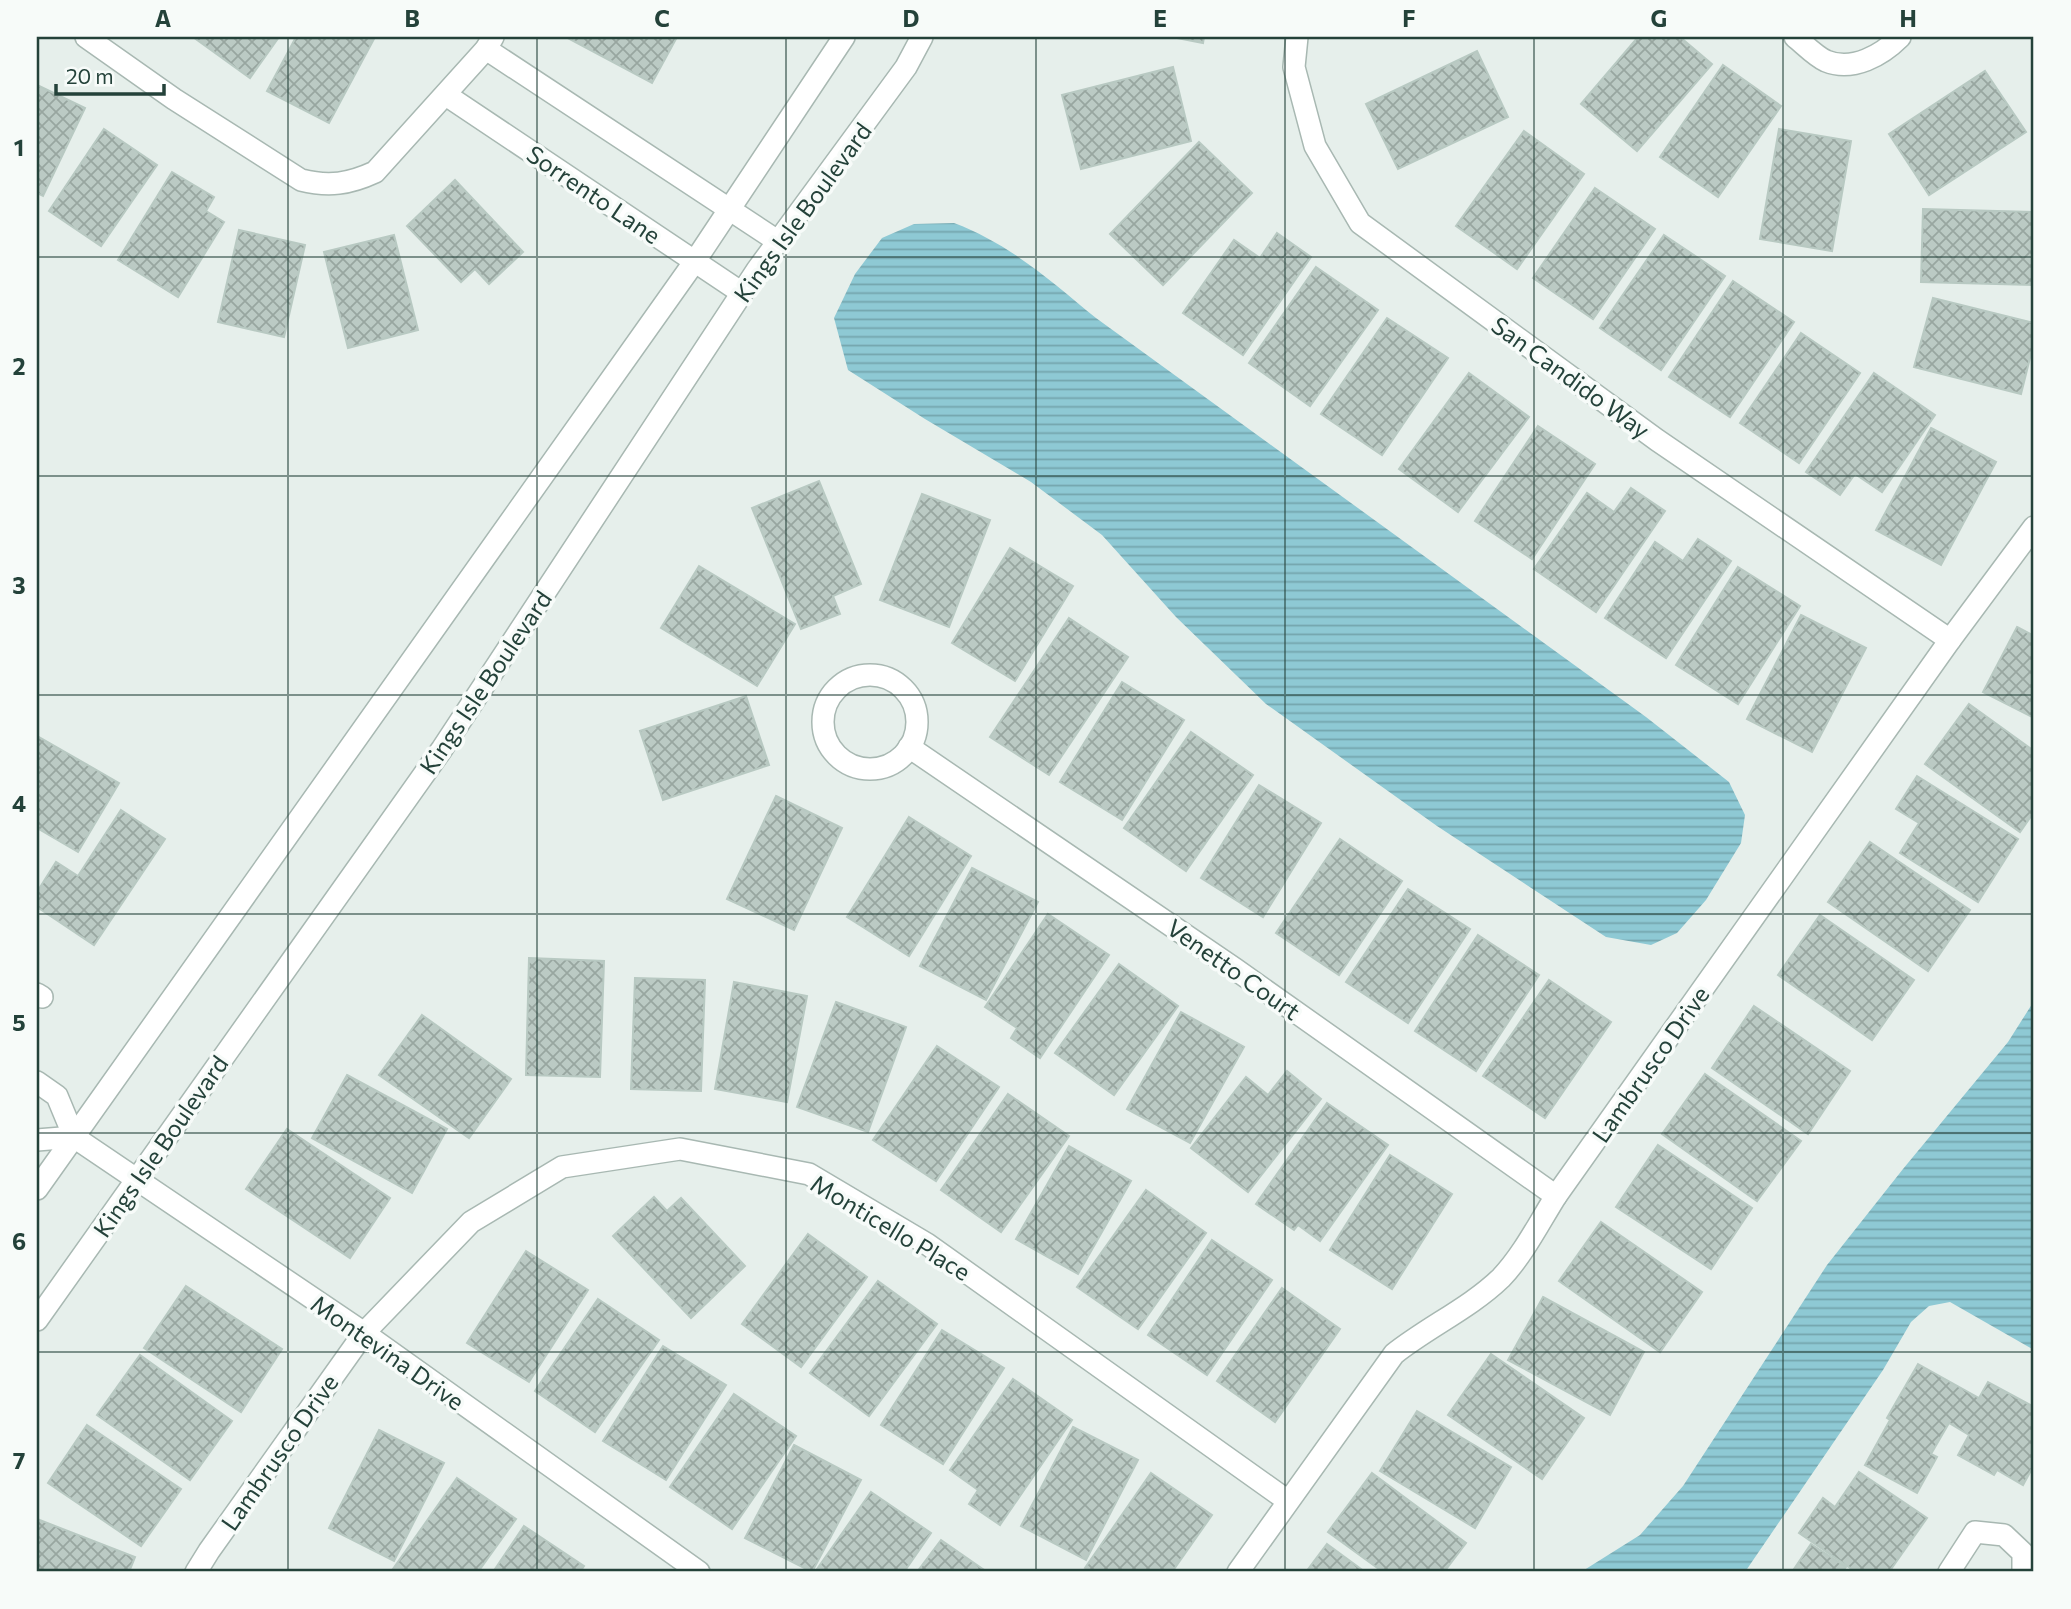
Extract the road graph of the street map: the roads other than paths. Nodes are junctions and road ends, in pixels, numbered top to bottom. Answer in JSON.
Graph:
{"nodes":[{"id":1,"x":86,"y":37,"type":"edge"},
{"id":2,"x":844,"y":37,"type":"edge"},
{"id":3,"x":922,"y":37,"type":"edge"},
{"id":4,"x":1297,"y":37,"type":"edge"},
{"id":5,"x":1795,"y":37,"type":"edge"},
{"id":6,"x":1900,"y":37,"type":"edge"},
{"id":7,"x":489,"y":43,"type":"edge"},
{"id":8,"x":446,"y":95,"type":"junction"},
{"id":9,"x":731,"y":209,"type":"junction"},
{"id":10,"x":779,"y":242,"type":"junction"},
{"id":11,"x":695,"y":261,"type":"junction"},
{"id":12,"x":742,"y":293,"type":"junction"},
{"id":13,"x":2034,"y":527,"type":"edge"},
{"id":14,"x":1950,"y":640,"type":"junction"},
{"id":15,"x":909,"y":747,"type":"junction"},
{"id":16,"x":37,"y":1082,"type":"edge"},
{"id":17,"x":74,"y":1137,"type":"junction"},
{"id":18,"x":37,"y":1140,"type":"edge"},
{"id":19,"x":136,"y":1180,"type":"junction"},
{"id":20,"x":37,"y":1189,"type":"edge"},
{"id":21,"x":1556,"y":1196,"type":"junction"},
{"id":22,"x":37,"y":1320,"type":"edge"},
{"id":23,"x":364,"y":1333,"type":"junction"},
{"id":24,"x":1288,"y":1501,"type":"junction"},
{"id":25,"x":197,"y":1572,"type":"edge"},
{"id":26,"x":699,"y":1572,"type":"edge"},
{"id":27,"x":1238,"y":1572,"type":"edge"},
{"id":28,"x":1949,"y":1572,"type":"edge"},
{"id":29,"x":2023,"y":1572,"type":"edge"}],
"edges":[{"from":1,"to":8,"type":"street"},
{"from":2,"to":9,"type":"street"},
{"from":3,"to":10,"type":"street","name":"Kings Isle Boulevard"},
{"from":4,"to":14,"type":"street","name":"San Candido Way"},
{"from":5,"to":6,"type":"street"},
{"from":7,"to":8,"type":"street"},
{"from":7,"to":9,"type":"street"},
{"from":8,"to":11,"type":"street","name":"Sorrento Lane"},
{"from":9,"to":10,"type":"street"},
{"from":9,"to":11,"type":"street"},
{"from":10,"to":12,"type":"street","name":"Kings Isle Boulevard"},
{"from":11,"to":12,"type":"street","name":"Sorrento Lane"},
{"from":11,"to":17,"type":"street"},
{"from":12,"to":19,"type":"street","name":"Kings Isle Boulevard"},
{"from":13,"to":14,"type":"street","name":"Lambrusco Drive"},
{"from":14,"to":21,"type":"street","name":"Lambrusco Drive"},
{"from":15,"to":15,"type":"street"},
{"from":15,"to":21,"type":"street","name":"Venetto Court"},
{"from":16,"to":17,"type":"street"},
{"from":17,"to":18,"type":"street"},
{"from":17,"to":19,"type":"street","name":"Montevina Drive"},
{"from":17,"to":20,"type":"street"},
{"from":19,"to":22,"type":"street","name":"Kings Isle Boulevard"},
{"from":19,"to":23,"type":"street","name":"Montevina Drive"},
{"from":21,"to":24,"type":"street","name":"Lambrusco Drive"},
{"from":23,"to":24,"type":"street","name":"Monticello Place"},
{"from":23,"to":25,"type":"street","name":"Lambrusco Drive"},
{"from":23,"to":26,"type":"street","name":"Montevina Drive"},
{"from":24,"to":27,"type":"street","name":"Lambrusco Drive"},
{"from":28,"to":29,"type":"street"}]}
